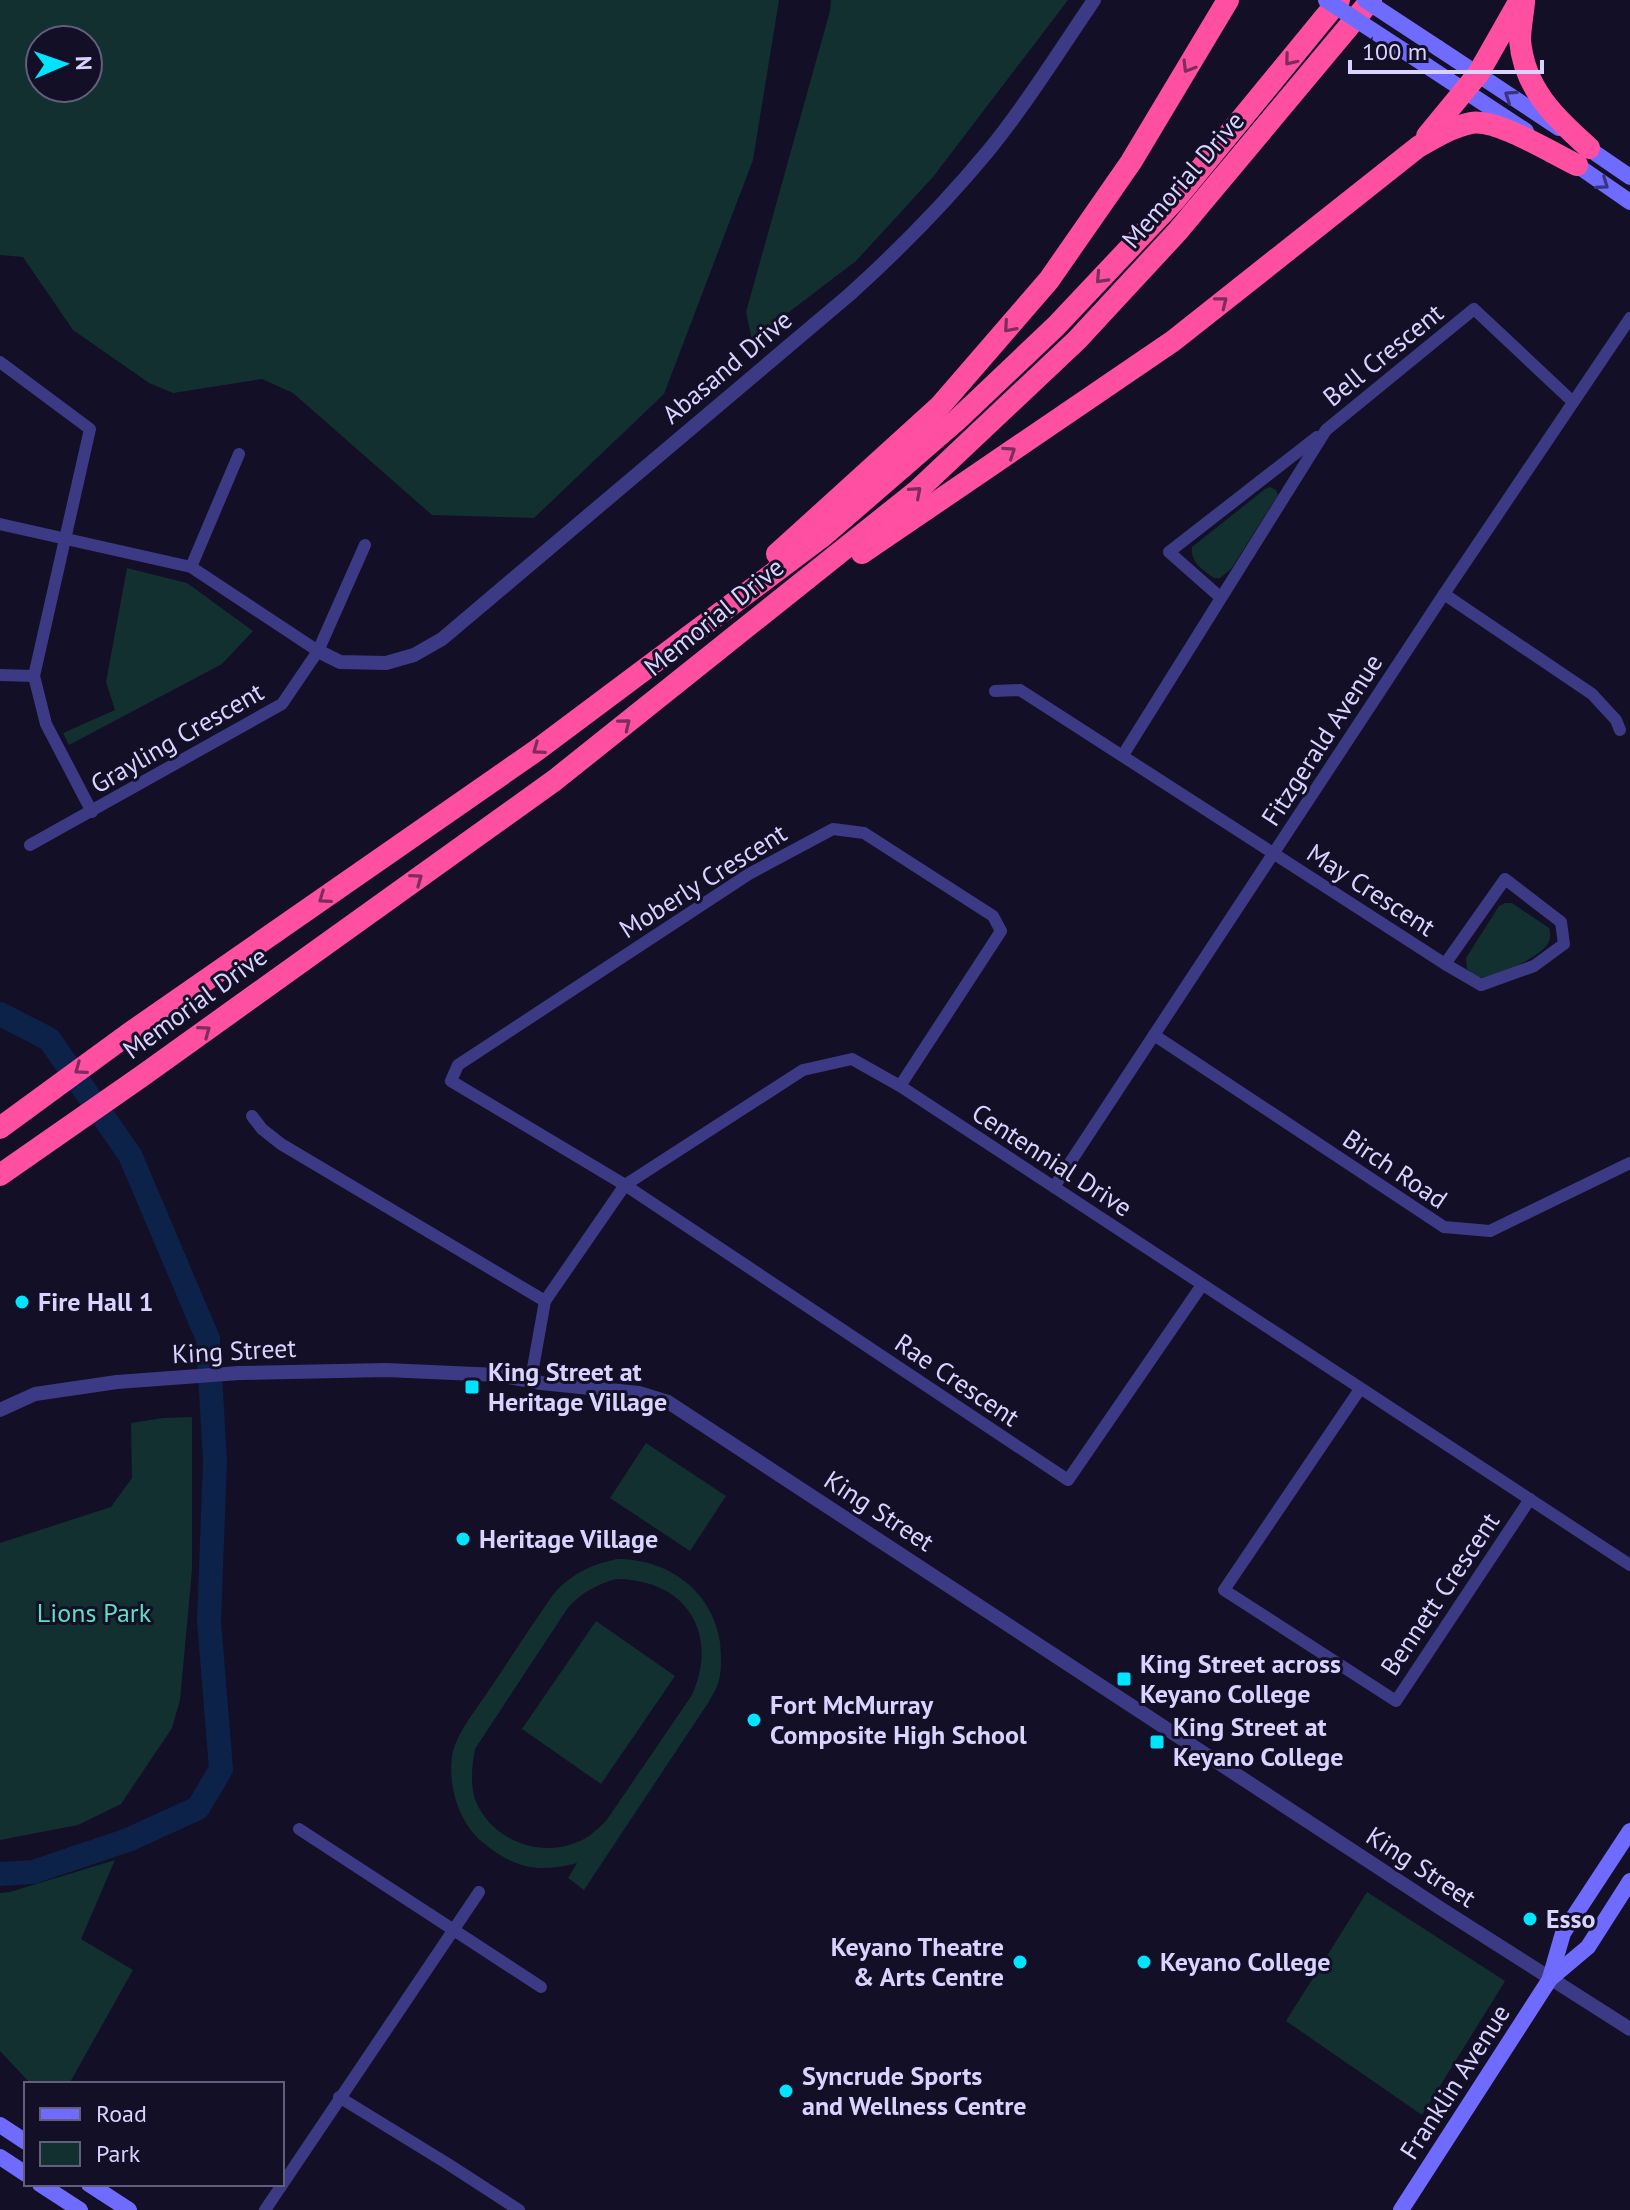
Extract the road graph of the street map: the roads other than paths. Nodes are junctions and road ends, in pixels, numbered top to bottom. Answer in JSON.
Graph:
{"nodes":[{"id":1,"x":1094,"y":0,"type":"edge"},
{"id":2,"x":1228,"y":0,"type":"edge"},
{"id":3,"x":1326,"y":0,"type":"edge"},
{"id":4,"x":1339,"y":0,"type":"edge"},
{"id":5,"x":1368,"y":0,"type":"edge"},
{"id":6,"x":1522,"y":0,"type":"edge"},
{"id":7,"x":1472,"y":82,"type":"junction"},
{"id":8,"x":1418,"y":147,"type":"junction"},
{"id":9,"x":1583,"y":157,"type":"junction"},
{"id":10,"x":1630,"y":177,"type":"edge"},
{"id":11,"x":1630,"y":202,"type":"edge"},
{"id":12,"x":1630,"y":318,"type":"edge"},
{"id":13,"x":0,"y":362,"type":"edge"},
{"id":14,"x":1573,"y":402,"type":"junction"},
{"id":15,"x":1326,"y":430,"type":"junction"},
{"id":16,"x":239,"y":454,"type":"dead end"},
{"id":17,"x":0,"y":524,"type":"edge"},
{"id":18,"x":66,"y":538,"type":"junction"},
{"id":19,"x":365,"y":545,"type":"dead end"},
{"id":20,"x":191,"y":567,"type":"junction"},
{"id":21,"x":1444,"y":594,"type":"junction"},
{"id":22,"x":1220,"y":597,"type":"junction"},
{"id":23,"x":318,"y":651,"type":"junction"},
{"id":24,"x":714,"y":653,"type":"junction"},
{"id":25,"x":660,"y":658,"type":"junction"},
{"id":26,"x":0,"y":675,"type":"edge"},
{"id":27,"x":34,"y":676,"type":"junction"},
{"id":28,"x":995,"y":691,"type":"dead end"},
{"id":29,"x":1620,"y":730,"type":"dead end"},
{"id":30,"x":1123,"y":755,"type":"junction"},
{"id":31,"x":92,"y":812,"type":"junction"},
{"id":32,"x":30,"y":845,"type":"dead end"},
{"id":33,"x":1273,"y":853,"type":"junction"},
{"id":34,"x":1445,"y":964,"type":"junction"},
{"id":35,"x":1154,"y":1035,"type":"junction"},
{"id":36,"x":900,"y":1086,"type":"junction"},
{"id":37,"x":33,"y":1103,"type":"junction"},
{"id":38,"x":252,"y":1116,"type":"dead end"},
{"id":39,"x":0,"y":1119,"type":"edge"},
{"id":40,"x":0,"y":1128,"type":"edge"},
{"id":41,"x":61,"y":1133,"type":"junction"},
{"id":42,"x":1630,"y":1163,"type":"edge"},
{"id":43,"x":0,"y":1175,"type":"edge"},
{"id":44,"x":625,"y":1185,"type":"junction"},
{"id":45,"x":1054,"y":1187,"type":"junction"},
{"id":46,"x":0,"y":1192,"type":"edge"},
{"id":47,"x":1202,"y":1285,"type":"junction"},
{"id":48,"x":545,"y":1301,"type":"junction"},
{"id":49,"x":531,"y":1379,"type":"junction"},
{"id":50,"x":1360,"y":1389,"type":"junction"},
{"id":51,"x":0,"y":1410,"type":"edge"},
{"id":52,"x":1530,"y":1499,"type":"junction"},
{"id":53,"x":1630,"y":1564,"type":"edge"},
{"id":54,"x":299,"y":1829,"type":"dead end"},
{"id":55,"x":1630,"y":1831,"type":"edge"},
{"id":56,"x":1630,"y":1881,"type":"edge"},
{"id":57,"x":479,"y":1892,"type":"dead end"},
{"id":58,"x":454,"y":1931,"type":"junction"},
{"id":59,"x":1550,"y":1979,"type":"junction"},
{"id":60,"x":541,"y":1987,"type":"dead end"},
{"id":61,"x":1630,"y":2029,"type":"edge"},
{"id":62,"x":339,"y":2097,"type":"junction"},
{"id":63,"x":0,"y":2125,"type":"edge"},
{"id":64,"x":24,"y":2141,"type":"edge"},
{"id":65,"x":0,"y":2157,"type":"edge"},
{"id":66,"x":24,"y":2173,"type":"edge"},
{"id":67,"x":284,"y":2181,"type":"edge"},
{"id":68,"x":43,"y":2186,"type":"edge"},
{"id":69,"x":92,"y":2186,"type":"edge"},
{"id":70,"x":281,"y":2186,"type":"edge"},
{"id":71,"x":80,"y":2210,"type":"edge"},
{"id":72,"x":129,"y":2210,"type":"edge"},
{"id":73,"x":265,"y":2210,"type":"edge"},
{"id":74,"x":519,"y":2210,"type":"edge"},
{"id":75,"x":1401,"y":2210,"type":"edge"}],
"edges":[{"from":1,"to":23,"type":"street","name":"Abasand Drive"},
{"from":2,"to":25,"type":"highway","one_way":true},
{"from":3,"to":7,"type":"main road","bridge":true},
{"from":4,"to":25,"type":"highway","name":"Memorial Drive","one_way":true},
{"from":5,"to":7,"type":"main road","bridge":true},
{"from":24,"to":5,"type":"highway","name":"Memorial Drive","one_way":true},
{"from":6,"to":7,"type":"highway"},
{"from":6,"to":9,"type":"highway"},
{"from":7,"to":8,"type":"highway"},
{"from":7,"to":9,"type":"main road"},
{"from":8,"to":9,"type":"highway"},
{"from":24,"to":8,"type":"highway","one_way":true},
{"from":9,"to":10,"type":"main road"},
{"from":9,"to":11,"type":"main road","one_way":true},
{"from":12,"to":14,"type":"street","name":"Fitzgerald Avenue"},
{"from":13,"to":18,"type":"street","name":"Grayling Crescent"},
{"from":14,"to":15,"type":"street","name":"Bell Crescent"},
{"from":14,"to":21,"type":"street","name":"Fitzgerald Avenue"},
{"from":15,"to":22,"type":"street","name":"Bell Crescent"},
{"from":15,"to":22,"type":"street","name":"Bell Crescent"},
{"from":16,"to":20,"type":"street"},
{"from":17,"to":18,"type":"street"},
{"from":18,"to":20,"type":"street"},
{"from":18,"to":27,"type":"street","name":"Grayling Crescent"},
{"from":19,"to":23,"type":"street","name":"Grayling Crescent"},
{"from":20,"to":23,"type":"street"},
{"from":21,"to":29,"type":"street"},
{"from":21,"to":33,"type":"street","name":"Fitzgerald Avenue"},
{"from":22,"to":30,"type":"street","name":"Bell Crescent"},
{"from":23,"to":31,"type":"street","name":"Grayling Crescent"},
{"from":41,"to":24,"type":"highway","name":"Memorial Drive","one_way":true},
{"from":25,"to":37,"type":"highway","name":"Memorial Drive","one_way":true},
{"from":26,"to":27,"type":"street"},
{"from":27,"to":31,"type":"street","name":"Grayling Crescent"},
{"from":28,"to":30,"type":"street"},
{"from":30,"to":33,"type":"street"},
{"from":31,"to":32,"type":"street"},
{"from":33,"to":34,"type":"street","name":"May Crescent"},
{"from":33,"to":35,"type":"street","name":"Fitzgerald Avenue"},
{"from":34,"to":34,"type":"street","name":"May Crescent"},
{"from":35,"to":42,"type":"street","name":"Birch Road"},
{"from":35,"to":45,"type":"street","name":"Fitzgerald Avenue"},
{"from":36,"to":44,"type":"street","name":"Centennial Drive"},
{"from":36,"to":44,"type":"street","name":"Moberly Crescent"},
{"from":36,"to":45,"type":"street","name":"Centennial Drive"},
{"from":37,"to":39,"type":"highway"},
{"from":37,"to":40,"type":"highway","name":"Memorial Drive"},
{"from":38,"to":48,"type":"street"},
{"from":41,"to":43,"type":"highway","name":"Memorial Drive"},
{"from":41,"to":46,"type":"highway"},
{"from":44,"to":47,"type":"street","name":"Rae Crescent"},
{"from":44,"to":48,"type":"street","name":"Centennial Drive"},
{"from":45,"to":47,"type":"street","name":"Centennial Drive"},
{"from":47,"to":50,"type":"street","name":"Centennial Drive"},
{"from":48,"to":49,"type":"street","name":"Centennial Drive"},
{"from":49,"to":51,"type":"street","name":"King Street"},
{"from":49,"to":59,"type":"street","name":"King Street"},
{"from":50,"to":52,"type":"street","name":"Centennial Drive"},
{"from":50,"to":52,"type":"street","name":"Bennett Crescent"},
{"from":52,"to":53,"type":"street","name":"Centennial Drive"},
{"from":54,"to":58,"type":"street"},
{"from":55,"to":59,"type":"main road","name":"Franklin Avenue"},
{"from":56,"to":59,"type":"main road","name":"Franklin Avenue"},
{"from":57,"to":58,"type":"street"},
{"from":58,"to":60,"type":"street"},
{"from":58,"to":62,"type":"street"},
{"from":59,"to":61,"type":"street","name":"King Street"},
{"from":59,"to":75,"type":"main road","name":"Franklin Avenue"},
{"from":62,"to":67,"type":"street"},
{"from":62,"to":74,"type":"street"},
{"from":63,"to":64,"type":"main road"},
{"from":65,"to":66,"type":"main road"},
{"from":68,"to":71,"type":"main road"},
{"from":69,"to":72,"type":"main road"},
{"from":70,"to":73,"type":"street"}]}
